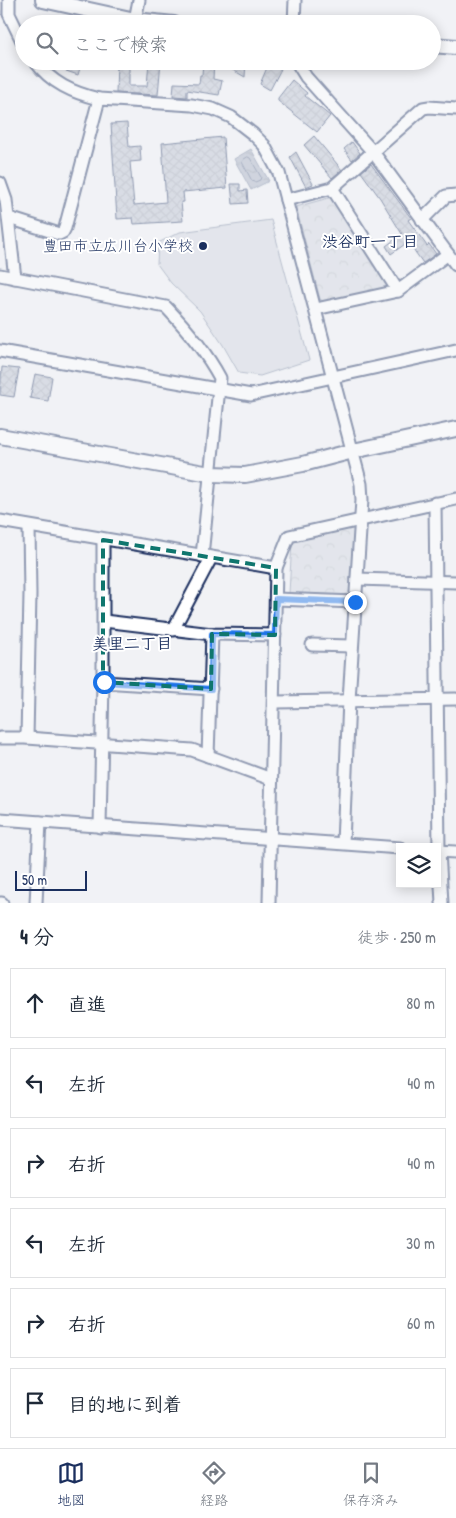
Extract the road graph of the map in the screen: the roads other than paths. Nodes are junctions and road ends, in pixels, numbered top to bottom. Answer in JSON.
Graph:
{"nodes":[{"id":1,"x":9,"y":0,"type":"edge"},
{"id":2,"x":43,"y":0,"type":"edge"},
{"id":3,"x":139,"y":0,"type":"edge"},
{"id":4,"x":295,"y":0,"type":"edge"},
{"id":5,"x":112,"y":15,"type":"edge"},
{"id":6,"x":136,"y":15,"type":"edge"},
{"id":7,"x":294,"y":15,"type":"edge"},
{"id":8,"x":15,"y":26,"type":"edge"},
{"id":9,"x":441,"y":46,"type":"edge"},
{"id":10,"x":456,"y":47,"type":"edge"},
{"id":11,"x":44,"y":70,"type":"edge"},
{"id":12,"x":302,"y":70,"type":"edge"},
{"id":13,"x":99,"y":99,"type":"junction"},
{"id":14,"x":456,"y":109,"type":"edge"},
{"id":15,"x":372,"y":152,"type":"junction"},
{"id":16,"x":0,"y":183,"type":"edge"},
{"id":17,"x":332,"y":188,"type":"junction"},
{"id":18,"x":456,"y":195,"type":"edge"},
{"id":19,"x":286,"y":200,"type":"junction"},
{"id":20,"x":9,"y":218,"type":"junction"},
{"id":21,"x":422,"y":220,"type":"junction"},
{"id":22,"x":448,"y":254,"type":"junction"},
{"id":23,"x":456,"y":265,"type":"edge"},
{"id":24,"x":0,"y":275,"type":"edge"},
{"id":25,"x":15,"y":278,"type":"junction"},
{"id":26,"x":398,"y":291,"type":"junction"},
{"id":27,"x":316,"y":309,"type":"junction"},
{"id":28,"x":456,"y":350,"type":"edge"},
{"id":29,"x":0,"y":352,"type":"edge"},
{"id":30,"x":332,"y":377,"type":"junction"},
{"id":31,"x":218,"y":390,"type":"junction"},
{"id":32,"x":456,"y":429,"type":"edge"},
{"id":33,"x":0,"y":436,"type":"edge"},
{"id":34,"x":353,"y":451,"type":"junction"},
{"id":35,"x":210,"y":474,"type":"junction"},
{"id":36,"x":456,"y":499,"type":"edge"},
{"id":37,"x":435,"y":503,"type":"junction"},
{"id":38,"x":359,"y":520,"type":"junction"},
{"id":39,"x":0,"y":521,"type":"edge"},
{"id":40,"x":29,"y":527,"type":"junction"},
{"id":41,"x":103,"y":540,"type":"junction"},
{"id":42,"x":207,"y":557,"type":"junction"},
{"id":43,"x":276,"y":568,"type":"junction"},
{"id":44,"x":357,"y":579,"type":"junction"},
{"id":45,"x":436,"y":582,"type":"junction"},
{"id":46,"x":456,"y":582,"type":"edge"},
{"id":47,"x":276,"y":599,"type":"junction"},
{"id":48,"x":355,"y":602,"type":"junction"},
{"id":49,"x":104,"y":621,"type":"junction"},
{"id":50,"x":173,"y":630,"type":"junction"},
{"id":51,"x":212,"y":634,"type":"junction"},
{"id":52,"x":275,"y":635,"type":"junction"},
{"id":53,"x":312,"y":645,"type":"dead end"},
{"id":54,"x":352,"y":646,"type":"junction"},
{"id":55,"x":104,"y":682,"type":"junction"},
{"id":56,"x":211,"y":689,"type":"junction"},
{"id":57,"x":456,"y":698,"type":"edge"},
{"id":58,"x":437,"y":699,"type":"junction"},
{"id":59,"x":349,"y":700,"type":"junction"},
{"id":60,"x":275,"y":702,"type":"junction"},
{"id":61,"x":0,"y":738,"type":"edge"},
{"id":62,"x":27,"y":738,"type":"junction"},
{"id":63,"x":102,"y":743,"type":"junction"},
{"id":64,"x":208,"y":756,"type":"junction"},
{"id":65,"x":271,"y":779,"type":"junction"},
{"id":66,"x":0,"y":819,"type":"edge"},
{"id":67,"x":40,"y":822,"type":"junction"},
{"id":68,"x":100,"y":827,"type":"junction"},
{"id":69,"x":270,"y":839,"type":"junction"},
{"id":70,"x":343,"y":843,"type":"junction"},
{"id":71,"x":438,"y":843,"type":"edge"},
{"id":72,"x":396,"y":848,"type":"edge"},
{"id":73,"x":441,"y":851,"type":"edge"},
{"id":74,"x":456,"y":852,"type":"edge"},
{"id":75,"x":441,"y":888,"type":"edge"},
{"id":76,"x":36,"y":903,"type":"edge"},
{"id":77,"x":269,"y":903,"type":"edge"},
{"id":78,"x":442,"y":903,"type":"edge"}],
"edges":[{"from":1,"to":8,"type":"street"},
{"from":2,"to":5,"type":"street"},
{"from":3,"to":6,"type":"street"},
{"from":4,"to":7,"type":"street"},
{"from":9,"to":10,"type":"street"},
{"from":11,"to":13,"type":"street"},
{"from":12,"to":15,"type":"street"},
{"from":13,"to":19,"type":"street"},
{"from":13,"to":20,"type":"street"},
{"from":14,"to":15,"type":"street"},
{"from":15,"to":17,"type":"street"},
{"from":15,"to":21,"type":"street"},
{"from":16,"to":20,"type":"street"},
{"from":17,"to":19,"type":"street"},
{"from":17,"to":26,"type":"street"},
{"from":18,"to":21,"type":"street"},
{"from":19,"to":27,"type":"street"},
{"from":20,"to":25,"type":"street"},
{"from":21,"to":22,"type":"street"},
{"from":22,"to":23,"type":"street"},
{"from":22,"to":26,"type":"street"},
{"from":24,"to":25,"type":"street"},
{"from":25,"to":31,"type":"street"},
{"from":26,"to":27,"type":"street"},
{"from":27,"to":30,"type":"street"},
{"from":28,"to":30,"type":"street"},
{"from":29,"to":31,"type":"street"},
{"from":30,"to":31,"type":"street"},
{"from":30,"to":34,"type":"street"},
{"from":31,"to":35,"type":"street"},
{"from":32,"to":34,"type":"street"},
{"from":33,"to":35,"type":"street"},
{"from":34,"to":35,"type":"street"},
{"from":34,"to":38,"type":"street"},
{"from":35,"to":42,"type":"street"},
{"from":36,"to":37,"type":"street"},
{"from":37,"to":38,"type":"street"},
{"from":37,"to":45,"type":"street"},
{"from":38,"to":43,"type":"street"},
{"from":38,"to":44,"type":"street"},
{"from":39,"to":40,"type":"street"},
{"from":40,"to":41,"type":"street"},
{"from":40,"to":62,"type":"street"},
{"from":41,"to":42,"type":"street"},
{"from":41,"to":49,"type":"street"},
{"from":42,"to":43,"type":"street"},
{"from":42,"to":50,"type":"street"},
{"from":43,"to":47,"type":"street"},
{"from":44,"to":45,"type":"street"},
{"from":44,"to":48,"type":"street"},
{"from":45,"to":46,"type":"street"},
{"from":45,"to":58,"type":"street"},
{"from":47,"to":48,"type":"street"},
{"from":47,"to":52,"type":"street"},
{"from":48,"to":54,"type":"street"},
{"from":49,"to":50,"type":"street"},
{"from":49,"to":55,"type":"street"},
{"from":50,"to":51,"type":"street"},
{"from":51,"to":52,"type":"street"},
{"from":51,"to":56,"type":"street"},
{"from":52,"to":60,"type":"street"},
{"from":53,"to":54,"type":"street"},
{"from":54,"to":59,"type":"street"},
{"from":55,"to":56,"type":"street"},
{"from":55,"to":63,"type":"street"},
{"from":56,"to":64,"type":"street"},
{"from":57,"to":58,"type":"street"},
{"from":58,"to":59,"type":"street"},
{"from":58,"to":71,"type":"street"},
{"from":59,"to":60,"type":"street"},
{"from":59,"to":70,"type":"street"},
{"from":60,"to":65,"type":"street"},
{"from":61,"to":62,"type":"street"},
{"from":62,"to":63,"type":"street"},
{"from":63,"to":64,"type":"street"},
{"from":63,"to":68,"type":"street"},
{"from":64,"to":65,"type":"street"},
{"from":65,"to":69,"type":"street"},
{"from":66,"to":67,"type":"street"},
{"from":67,"to":68,"type":"street"},
{"from":67,"to":76,"type":"street"},
{"from":68,"to":69,"type":"street"},
{"from":69,"to":70,"type":"street"},
{"from":69,"to":77,"type":"street"},
{"from":70,"to":72,"type":"street"},
{"from":73,"to":74,"type":"street"},
{"from":75,"to":78,"type":"street"}]}
